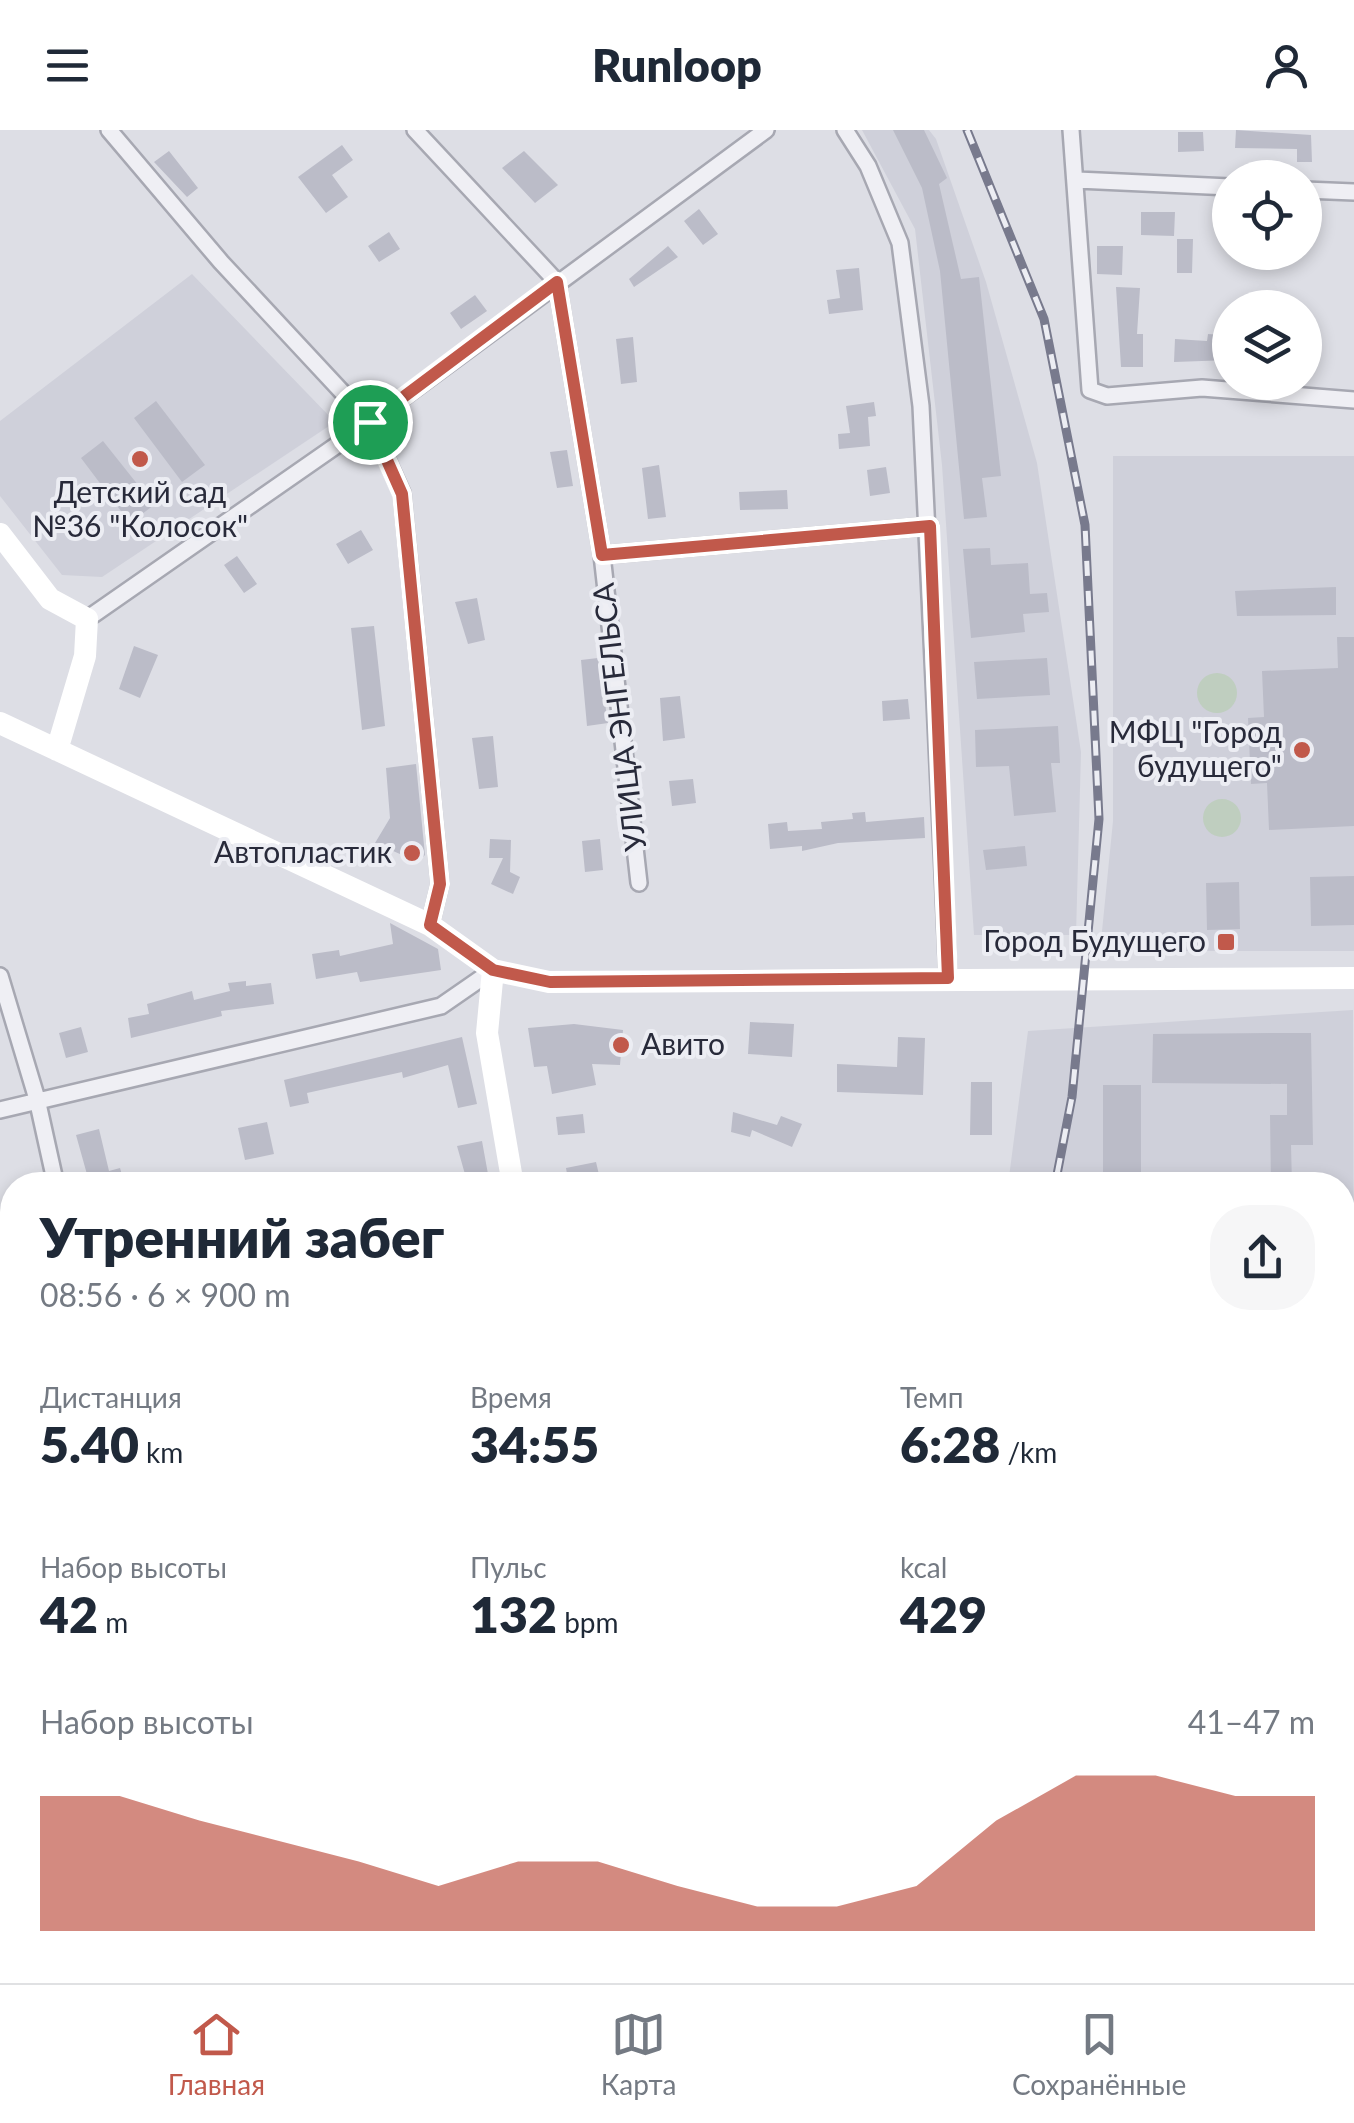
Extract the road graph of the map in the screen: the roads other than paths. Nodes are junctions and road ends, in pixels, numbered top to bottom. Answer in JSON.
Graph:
{"nodes":[{"id":1,"x":110,"y":130,"type":"edge"},
{"id":2,"x":415,"y":130,"type":"edge"},
{"id":3,"x":766,"y":130,"type":"edge"},
{"id":4,"x":846,"y":130,"type":"edge"},
{"id":5,"x":1071,"y":130,"type":"edge"},
{"id":6,"x":1076,"y":180,"type":"junction"},
{"id":7,"x":1212,"y":186,"type":"edge"},
{"id":8,"x":1322,"y":191,"type":"edge"},
{"id":9,"x":1354,"y":192,"type":"edge"},
{"id":10,"x":557,"y":282,"type":"junction"},
{"id":11,"x":1354,"y":400,"type":"edge"},
{"id":12,"x":370,"y":422,"type":"junction"},
{"id":13,"x":930,"y":526,"type":"junction"},
{"id":14,"x":0,"y":534,"type":"edge"},
{"id":15,"x":602,"y":555,"type":"junction"},
{"id":16,"x":87,"y":619,"type":"junction"},
{"id":17,"x":0,"y":723,"type":"edge"},
{"id":18,"x":57,"y":750,"type":"junction"},
{"id":19,"x":640,"y":884,"type":"dead end"},
{"id":20,"x":430,"y":925,"type":"junction"},
{"id":21,"x":493,"y":970,"type":"junction"},
{"id":22,"x":0,"y":976,"type":"edge"},
{"id":23,"x":948,"y":978,"type":"junction"},
{"id":24,"x":1354,"y":979,"type":"edge"},
{"id":25,"x":37,"y":1099,"type":"junction"},
{"id":26,"x":0,"y":1110,"type":"edge"},
{"id":27,"x":53,"y":1172,"type":"edge"},
{"id":28,"x":511,"y":1172,"type":"edge"}],
"edges":[{"from":1,"to":12,"type":"street"},
{"from":2,"to":10,"type":"street"},
{"from":3,"to":10,"type":"street"},
{"from":4,"to":13,"type":"street"},
{"from":5,"to":6,"type":"street"},
{"from":6,"to":7,"type":"street"},
{"from":6,"to":11,"type":"street"},
{"from":8,"to":9,"type":"street"},
{"from":10,"to":12,"type":"street"},
{"from":10,"to":15,"type":"street","name":"УЛИЦА ЭНГЕЛЬСА"},
{"from":12,"to":16,"type":"street"},
{"from":12,"to":20,"type":"street"},
{"from":13,"to":15,"type":"street"},
{"from":13,"to":23,"type":"street"},
{"from":14,"to":16,"type":"main road"},
{"from":15,"to":19,"type":"street","name":"УЛИЦА ЭНГЕЛЬСА"},
{"from":16,"to":18,"type":"main road"},
{"from":17,"to":18,"type":"main road"},
{"from":18,"to":20,"type":"main road"},
{"from":20,"to":21,"type":"main road"},
{"from":21,"to":23,"type":"main road"},
{"from":21,"to":25,"type":"street"},
{"from":21,"to":28,"type":"main road"},
{"from":22,"to":25,"type":"street"},
{"from":23,"to":24,"type":"main road"},
{"from":25,"to":26,"type":"street"},
{"from":25,"to":27,"type":"street"}]}
